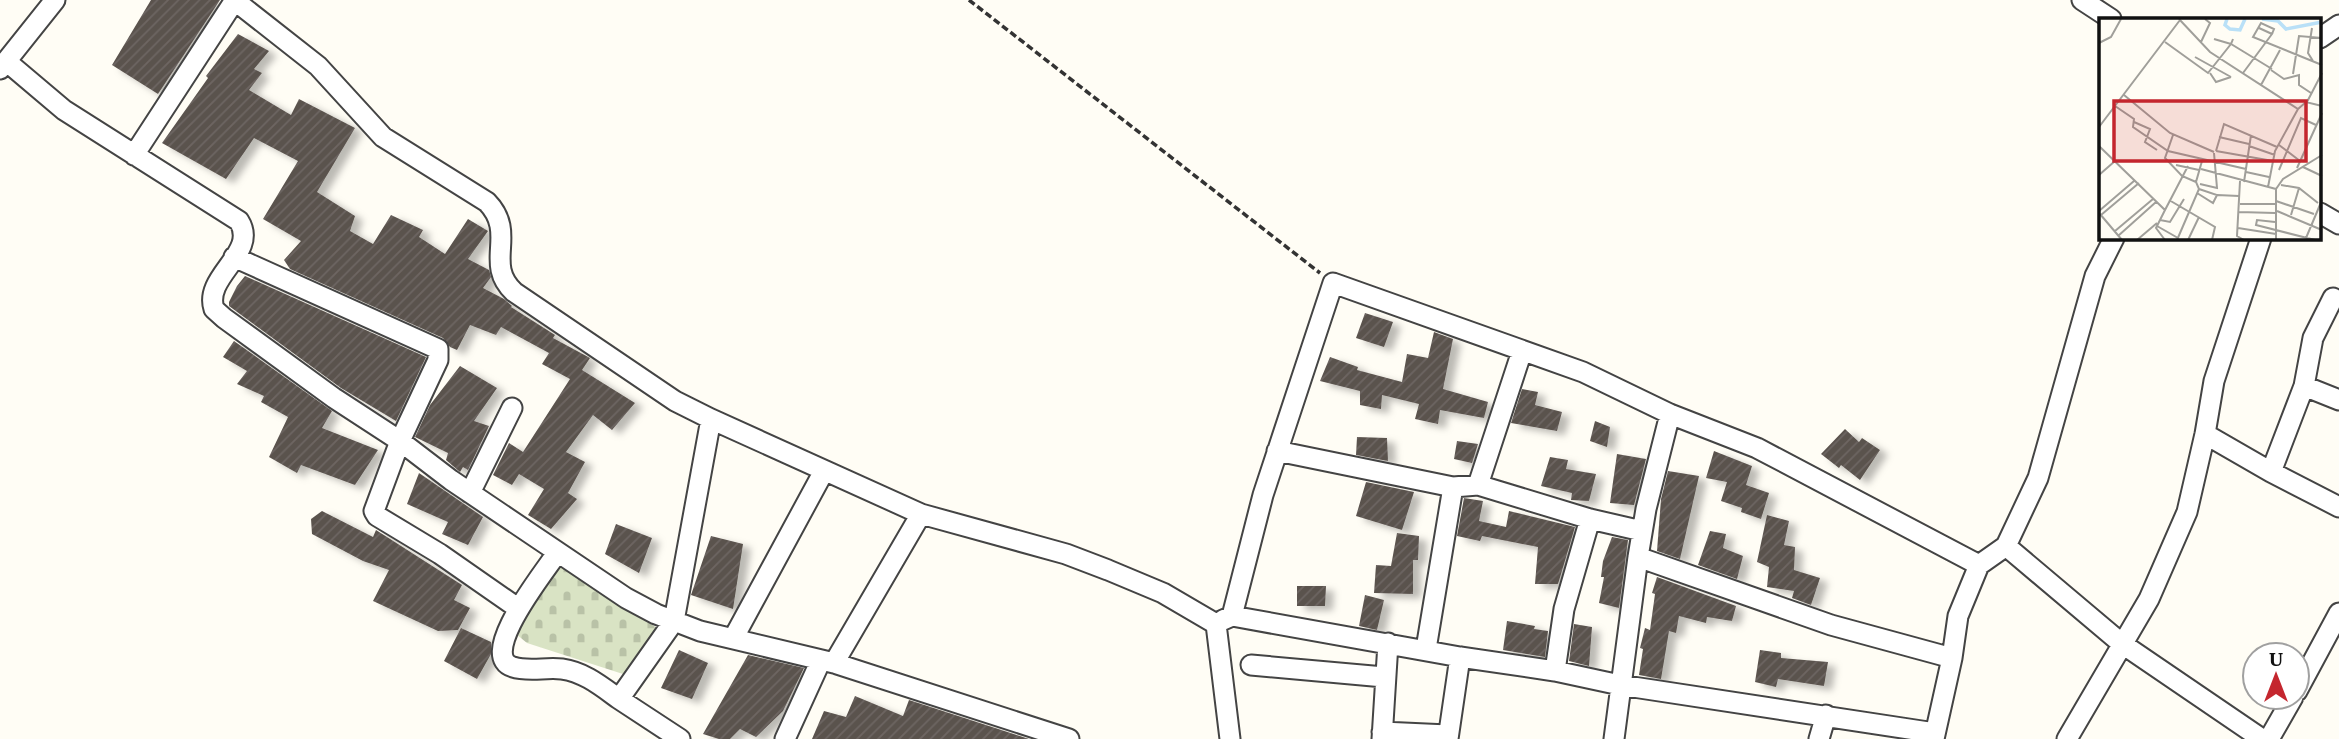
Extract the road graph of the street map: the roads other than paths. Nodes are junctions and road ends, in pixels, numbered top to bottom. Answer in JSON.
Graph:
{"nodes":[{"id":1,"x":55,"y":0,"type":"edge"},
{"id":2,"x":234,"y":0,"type":"edge"},
{"id":3,"x":2082,"y":0,"type":"edge"},
{"id":4,"x":2109,"y":18,"type":"edge"},
{"id":5,"x":2339,"y":25,"type":"edge"},
{"id":6,"x":2322,"y":37,"type":"edge"},
{"id":7,"x":3,"y":65,"type":"edge"},
{"id":8,"x":134,"y":155,"type":"junction"},
{"id":9,"x":2322,"y":214,"type":"edge"},
{"id":10,"x":2339,"y":224,"type":"edge"},
{"id":11,"x":2113,"y":240,"type":"edge"},
{"id":12,"x":2260,"y":240,"type":"edge"},
{"id":13,"x":234,"y":257,"type":"junction"},
{"id":14,"x":2333,"y":298,"type":"dead end"},
{"id":15,"x":1522,"y":351,"type":"junction"},
{"id":16,"x":2304,"y":386,"type":"junction"},
{"id":17,"x":2339,"y":400,"type":"edge"},
{"id":18,"x":512,"y":408,"type":"dead end"},
{"id":19,"x":1670,"y":414,"type":"junction"},
{"id":20,"x":711,"y":419,"type":"junction"},
{"id":21,"x":2205,"y":434,"type":"junction"},
{"id":22,"x":400,"y":441,"type":"junction"},
{"id":23,"x":1278,"y":451,"type":"junction"},
{"id":24,"x":824,"y":471,"type":"junction"},
{"id":25,"x":2271,"y":472,"type":"junction"},
{"id":26,"x":1478,"y":485,"type":"junction"},
{"id":27,"x":1453,"y":487,"type":"junction"},
{"id":28,"x":470,"y":493,"type":"junction"},
{"id":29,"x":2339,"y":507,"type":"edge"},
{"id":30,"x":921,"y":514,"type":"junction"},
{"id":31,"x":1590,"y":519,"type":"junction"},
{"id":32,"x":1643,"y":531,"type":"junction"},
{"id":33,"x":2006,"y":546,"type":"junction"},
{"id":34,"x":557,"y":553,"type":"junction"},
{"id":35,"x":1638,"y":557,"type":"junction"},
{"id":36,"x":1979,"y":565,"type":"junction"},
{"id":37,"x":519,"y":609,"type":"junction"},
{"id":38,"x":2339,"y":613,"type":"edge"},
{"id":39,"x":1224,"y":620,"type":"junction"},
{"id":40,"x":674,"y":621,"type":"junction"},
{"id":41,"x":734,"y":637,"type":"junction"},
{"id":42,"x":1388,"y":643,"type":"junction"},
{"id":43,"x":2121,"y":643,"type":"junction"},
{"id":44,"x":1426,"y":649,"type":"junction"},
{"id":45,"x":1460,"y":657,"type":"junction"},
{"id":46,"x":1952,"y":658,"type":"junction"},
{"id":47,"x":828,"y":662,"type":"junction"},
{"id":48,"x":1251,"y":665,"type":"dead end"},
{"id":49,"x":2311,"y":665,"type":"edge"},
{"id":50,"x":1555,"y":671,"type":"junction"},
{"id":51,"x":1384,"y":677,"type":"junction"},
{"id":52,"x":1620,"y":685,"type":"junction"},
{"id":53,"x":619,"y":699,"type":"junction"},
{"id":54,"x":2285,"y":711,"type":"edge"},
{"id":55,"x":1826,"y":715,"type":"junction"},
{"id":56,"x":1382,"y":736,"type":"edge"},
{"id":57,"x":1935,"y":736,"type":"edge"},
{"id":58,"x":1448,"y":737,"type":"edge"},
{"id":59,"x":680,"y":739,"type":"edge"},
{"id":60,"x":785,"y":739,"type":"edge"},
{"id":61,"x":1068,"y":739,"type":"edge"},
{"id":62,"x":1230,"y":739,"type":"edge"},
{"id":63,"x":1614,"y":739,"type":"edge"},
{"id":64,"x":1819,"y":739,"type":"edge"},
{"id":65,"x":2067,"y":739,"type":"edge"},
{"id":66,"x":2262,"y":739,"type":"edge"},
{"id":67,"x":2269,"y":739,"type":"edge"}],
"edges":[{"from":1,"to":7,"type":"street"},
{"from":2,"to":8,"type":"street"},
{"from":2,"to":20,"type":"street"},
{"from":3,"to":4,"type":"street"},
{"from":5,"to":6,"type":"street"},
{"from":7,"to":8,"type":"street"},
{"from":8,"to":13,"type":"street"},
{"from":9,"to":10,"type":"street"},
{"from":11,"to":33,"type":"street"},
{"from":12,"to":21,"type":"street"},
{"from":13,"to":22,"type":"street"},
{"from":13,"to":22,"type":"street"},
{"from":14,"to":16,"type":"street"},
{"from":15,"to":19,"type":"street"},
{"from":15,"to":23,"type":"street"},
{"from":15,"to":26,"type":"street"},
{"from":16,"to":17,"type":"street"},
{"from":16,"to":25,"type":"street"},
{"from":18,"to":28,"type":"street"},
{"from":19,"to":32,"type":"street"},
{"from":19,"to":36,"type":"street"},
{"from":20,"to":24,"type":"street"},
{"from":20,"to":40,"type":"street"},
{"from":21,"to":25,"type":"street"},
{"from":21,"to":43,"type":"street"},
{"from":22,"to":28,"type":"street"},
{"from":22,"to":37,"type":"street"},
{"from":23,"to":27,"type":"street"},
{"from":23,"to":39,"type":"street"},
{"from":24,"to":30,"type":"street"},
{"from":24,"to":41,"type":"street"},
{"from":25,"to":29,"type":"street"},
{"from":26,"to":27,"type":"street"},
{"from":26,"to":31,"type":"street"},
{"from":27,"to":44,"type":"street"},
{"from":28,"to":34,"type":"street"},
{"from":30,"to":39,"type":"street"},
{"from":30,"to":47,"type":"street"},
{"from":31,"to":32,"type":"street"},
{"from":31,"to":50,"type":"street"},
{"from":32,"to":35,"type":"street"},
{"from":33,"to":36,"type":"street"},
{"from":33,"to":43,"type":"street"},
{"from":34,"to":37,"type":"street"},
{"from":34,"to":40,"type":"street"},
{"from":35,"to":46,"type":"street"},
{"from":35,"to":52,"type":"street"},
{"from":36,"to":46,"type":"street"},
{"from":37,"to":53,"type":"street"},
{"from":38,"to":49,"type":"street"},
{"from":39,"to":42,"type":"street"},
{"from":39,"to":62,"type":"street"},
{"from":40,"to":41,"type":"street"},
{"from":40,"to":53,"type":"street"},
{"from":41,"to":47,"type":"street"},
{"from":42,"to":44,"type":"street"},
{"from":42,"to":51,"type":"street"},
{"from":43,"to":65,"type":"street"},
{"from":43,"to":66,"type":"street"},
{"from":44,"to":45,"type":"street"},
{"from":45,"to":50,"type":"street"},
{"from":45,"to":58,"type":"street"},
{"from":46,"to":57,"type":"street"},
{"from":47,"to":60,"type":"street"},
{"from":47,"to":61,"type":"street"},
{"from":48,"to":51,"type":"street"},
{"from":50,"to":52,"type":"street"},
{"from":51,"to":56,"type":"street"},
{"from":52,"to":55,"type":"street"},
{"from":52,"to":63,"type":"street"},
{"from":53,"to":59,"type":"street"},
{"from":54,"to":67,"type":"street"},
{"from":55,"to":57,"type":"street"},
{"from":55,"to":64,"type":"street"},
{"from":56,"to":58,"type":"street"}]}
